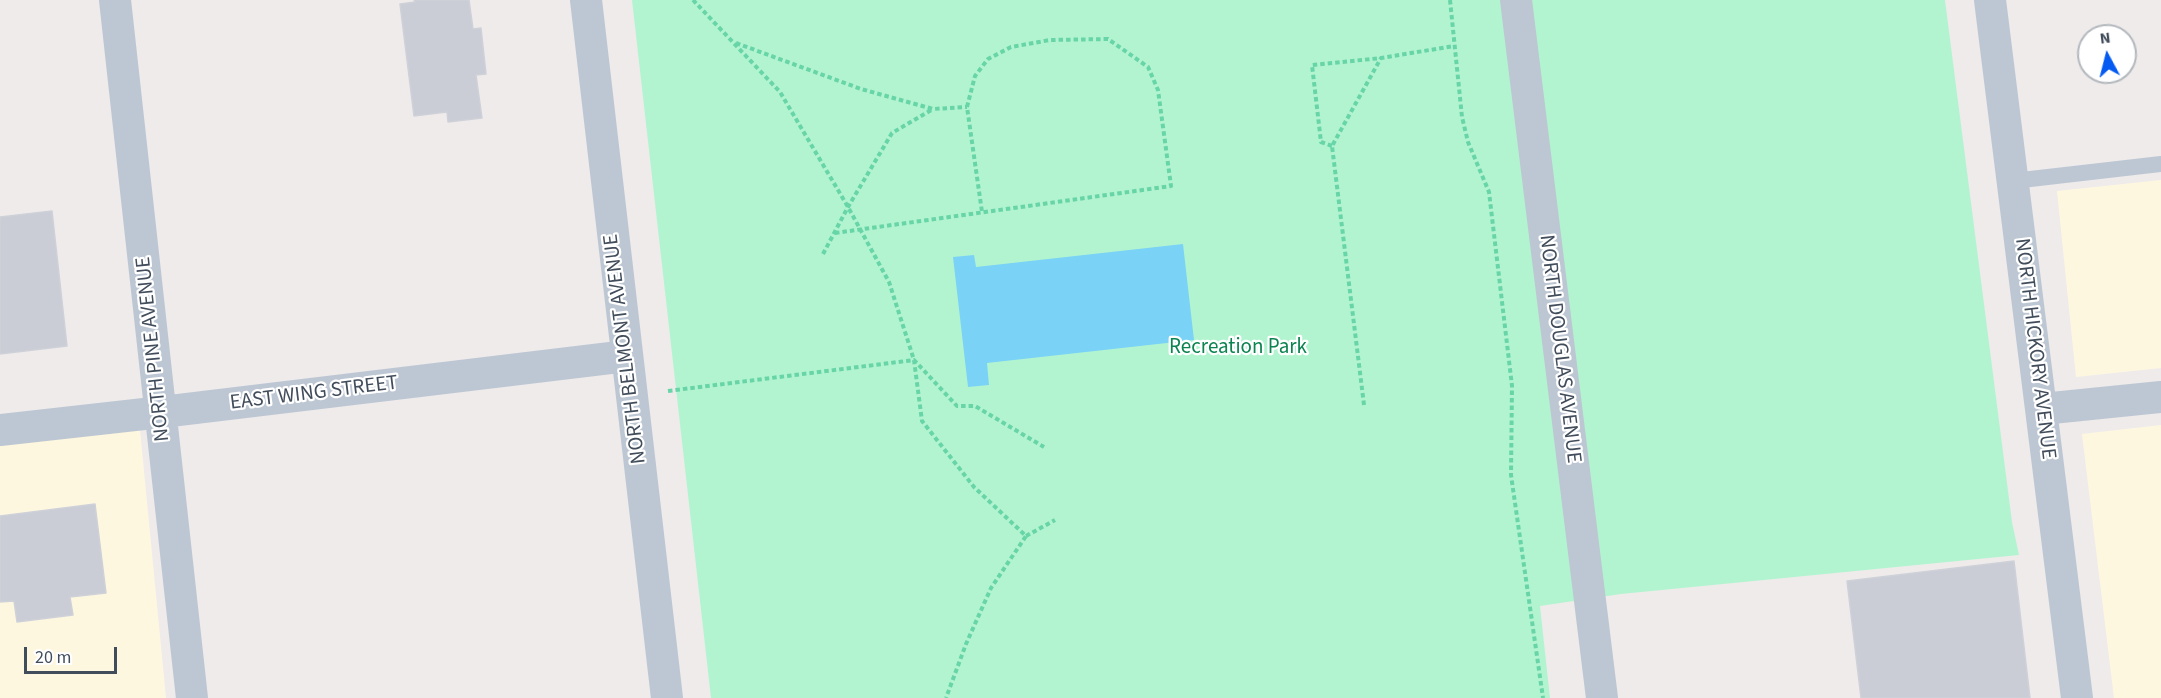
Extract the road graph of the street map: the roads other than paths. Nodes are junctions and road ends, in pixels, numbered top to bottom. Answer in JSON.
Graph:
{"nodes":[{"id":1,"x":115,"y":0,"type":"edge"},
{"id":2,"x":586,"y":0,"type":"edge"},
{"id":3,"x":1516,"y":0,"type":"edge"},
{"id":4,"x":1990,"y":0,"type":"edge"},
{"id":5,"x":2161,"y":164,"type":"edge"},
{"id":6,"x":2013,"y":181,"type":"junction"},
{"id":7,"x":627,"y":356,"type":"junction"},
{"id":8,"x":2161,"y":397,"type":"edge"},
{"id":9,"x":2042,"y":409,"type":"junction"},
{"id":10,"x":162,"y":412,"type":"junction"},
{"id":11,"x":0,"y":430,"type":"edge"},
{"id":12,"x":192,"y":698,"type":"edge"},
{"id":13,"x":667,"y":698,"type":"edge"},
{"id":14,"x":1602,"y":698,"type":"edge"},
{"id":15,"x":2077,"y":698,"type":"edge"}],
"edges":[{"from":1,"to":10,"type":"street","name":"NORTH PINE AVENUE"},
{"from":2,"to":7,"type":"street","name":"NORTH BELMONT AVENUE"},
{"from":3,"to":14,"type":"street","name":"NORTH DOUGLAS AVENUE"},
{"from":4,"to":6,"type":"street","name":"NORTH HICKORY AVENUE"},
{"from":5,"to":6,"type":"lane"},
{"from":6,"to":9,"type":"street","name":"NORTH HICKORY AVENUE"},
{"from":7,"to":10,"type":"street","name":"EAST WING STREET"},
{"from":7,"to":13,"type":"street","name":"NORTH BELMONT AVENUE"},
{"from":8,"to":9,"type":"street"},
{"from":9,"to":15,"type":"street","name":"NORTH HICKORY AVENUE"},
{"from":10,"to":11,"type":"street","name":"EAST WING STREET"},
{"from":10,"to":12,"type":"street","name":"NORTH PINE AVENUE"}]}
